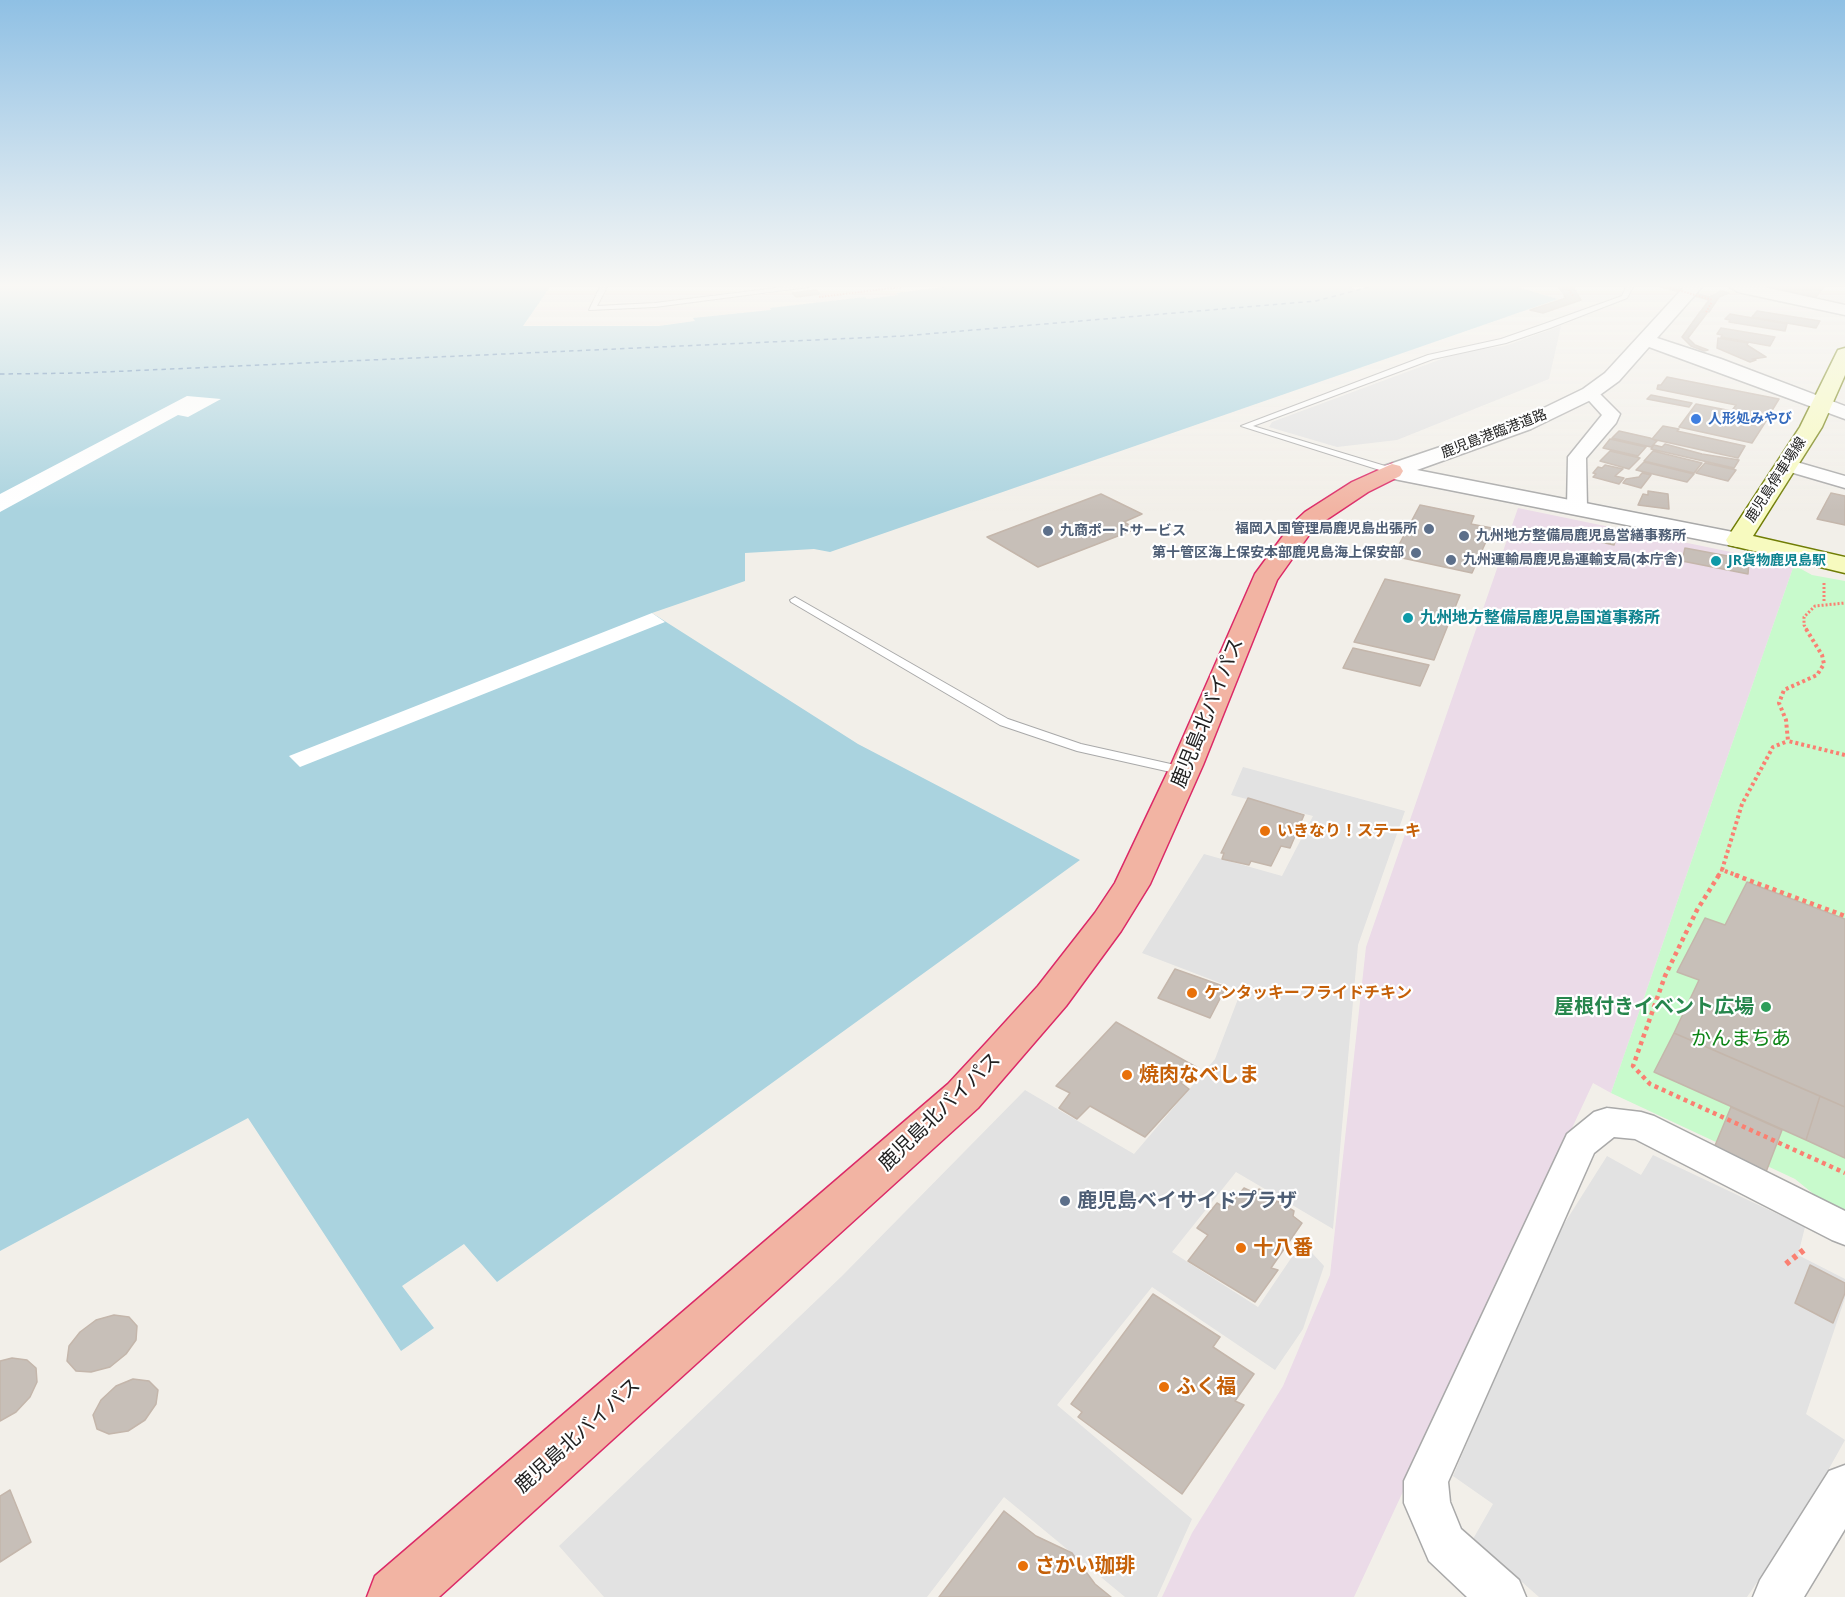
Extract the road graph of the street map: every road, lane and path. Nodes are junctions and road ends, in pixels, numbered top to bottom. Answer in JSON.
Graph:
{"nodes":[{"id":1,"x":1419,"y":362,"type":"edge"},
{"id":2,"x":1626,"y":362,"type":"edge"},
{"id":3,"x":1710,"y":362,"type":"edge"},
{"id":4,"x":1841,"y":362,"type":"edge"},
{"id":5,"x":1590,"y":393,"type":"junction"},
{"id":6,"x":1820,"y":405,"type":"junction"},
{"id":7,"x":1845,"y":413,"type":"edge"},
{"id":8,"x":1524,"y":425,"type":"junction"},
{"id":9,"x":1786,"y":465,"type":"junction"},
{"id":10,"x":1392,"y":471,"type":"junction"},
{"id":11,"x":1845,"y":482,"type":"edge"},
{"id":12,"x":1541,"y":500,"type":"junction"},
{"id":13,"x":1577,"y":508,"type":"junction"},
{"id":14,"x":1738,"y":540,"type":"junction"},
{"id":15,"x":1835,"y":569,"type":"edge"},
{"id":16,"x":795,"y":600,"type":"dead end"},
{"id":17,"x":1824,"y":603,"type":"junction"},
{"id":18,"x":1845,"y":603,"type":"edge"},
{"id":19,"x":1788,"y":741,"type":"junction"},
{"id":20,"x":1845,"y":754,"type":"edge"},
{"id":21,"x":1184,"y":771,"type":"junction"},
{"id":22,"x":1722,"y":870,"type":"junction"},
{"id":23,"x":1845,"y":916,"type":"edge"},
{"id":24,"x":1845,"y":1173,"type":"edge"},
{"id":25,"x":1845,"y":1229,"type":"edge"},
{"id":26,"x":1805,"y":1249,"type":"dead end"},
{"id":27,"x":1786,"y":1264,"type":"dead end"},
{"id":28,"x":1845,"y":1487,"type":"edge"},
{"id":29,"x":396,"y":1597,"type":"edge"},
{"id":30,"x":1502,"y":1597,"type":"edge"},
{"id":31,"x":1777,"y":1597,"type":"edge"}],
"edges":[{"from":1,"to":10,"type":"lane"},
{"from":2,"to":5,"type":"street","name":"鹿児島港臨港道路"},
{"from":3,"to":6,"type":"street"},
{"from":4,"to":6,"type":"main road","name":"鹿児島停車場線"},
{"from":5,"to":8,"type":"street","name":"鹿児島港臨港道路"},
{"from":5,"to":13,"type":"street"},
{"from":6,"to":7,"type":"street"},
{"from":6,"to":9,"type":"main road","name":"鹿児島停車場線"},
{"from":8,"to":10,"type":"street","name":"鹿児島港臨港道路"},
{"from":8,"to":12,"type":"street"},
{"from":9,"to":11,"type":"street"},
{"from":9,"to":14,"type":"main road","name":"鹿児島停車場線"},
{"from":10,"to":12,"type":"street"},
{"from":10,"to":21,"type":"highway","name":"鹿児島北バイパス"},
{"from":12,"to":13,"type":"street"},
{"from":13,"to":14,"type":"street"},
{"from":14,"to":15,"type":"main road","name":"鹿児島停車場線"},
{"from":15,"to":17,"type":"path"},
{"from":16,"to":21,"type":"lane"},
{"from":17,"to":18,"type":"path"},
{"from":17,"to":19,"type":"path"},
{"from":19,"to":20,"type":"path"},
{"from":19,"to":22,"type":"path"},
{"from":21,"to":29,"type":"highway","name":"鹿児島北バイパス"},
{"from":22,"to":23,"type":"path"},
{"from":22,"to":24,"type":"path"},
{"from":25,"to":30,"type":"street"},
{"from":26,"to":27,"type":"path"},
{"from":28,"to":31,"type":"street"}]}
